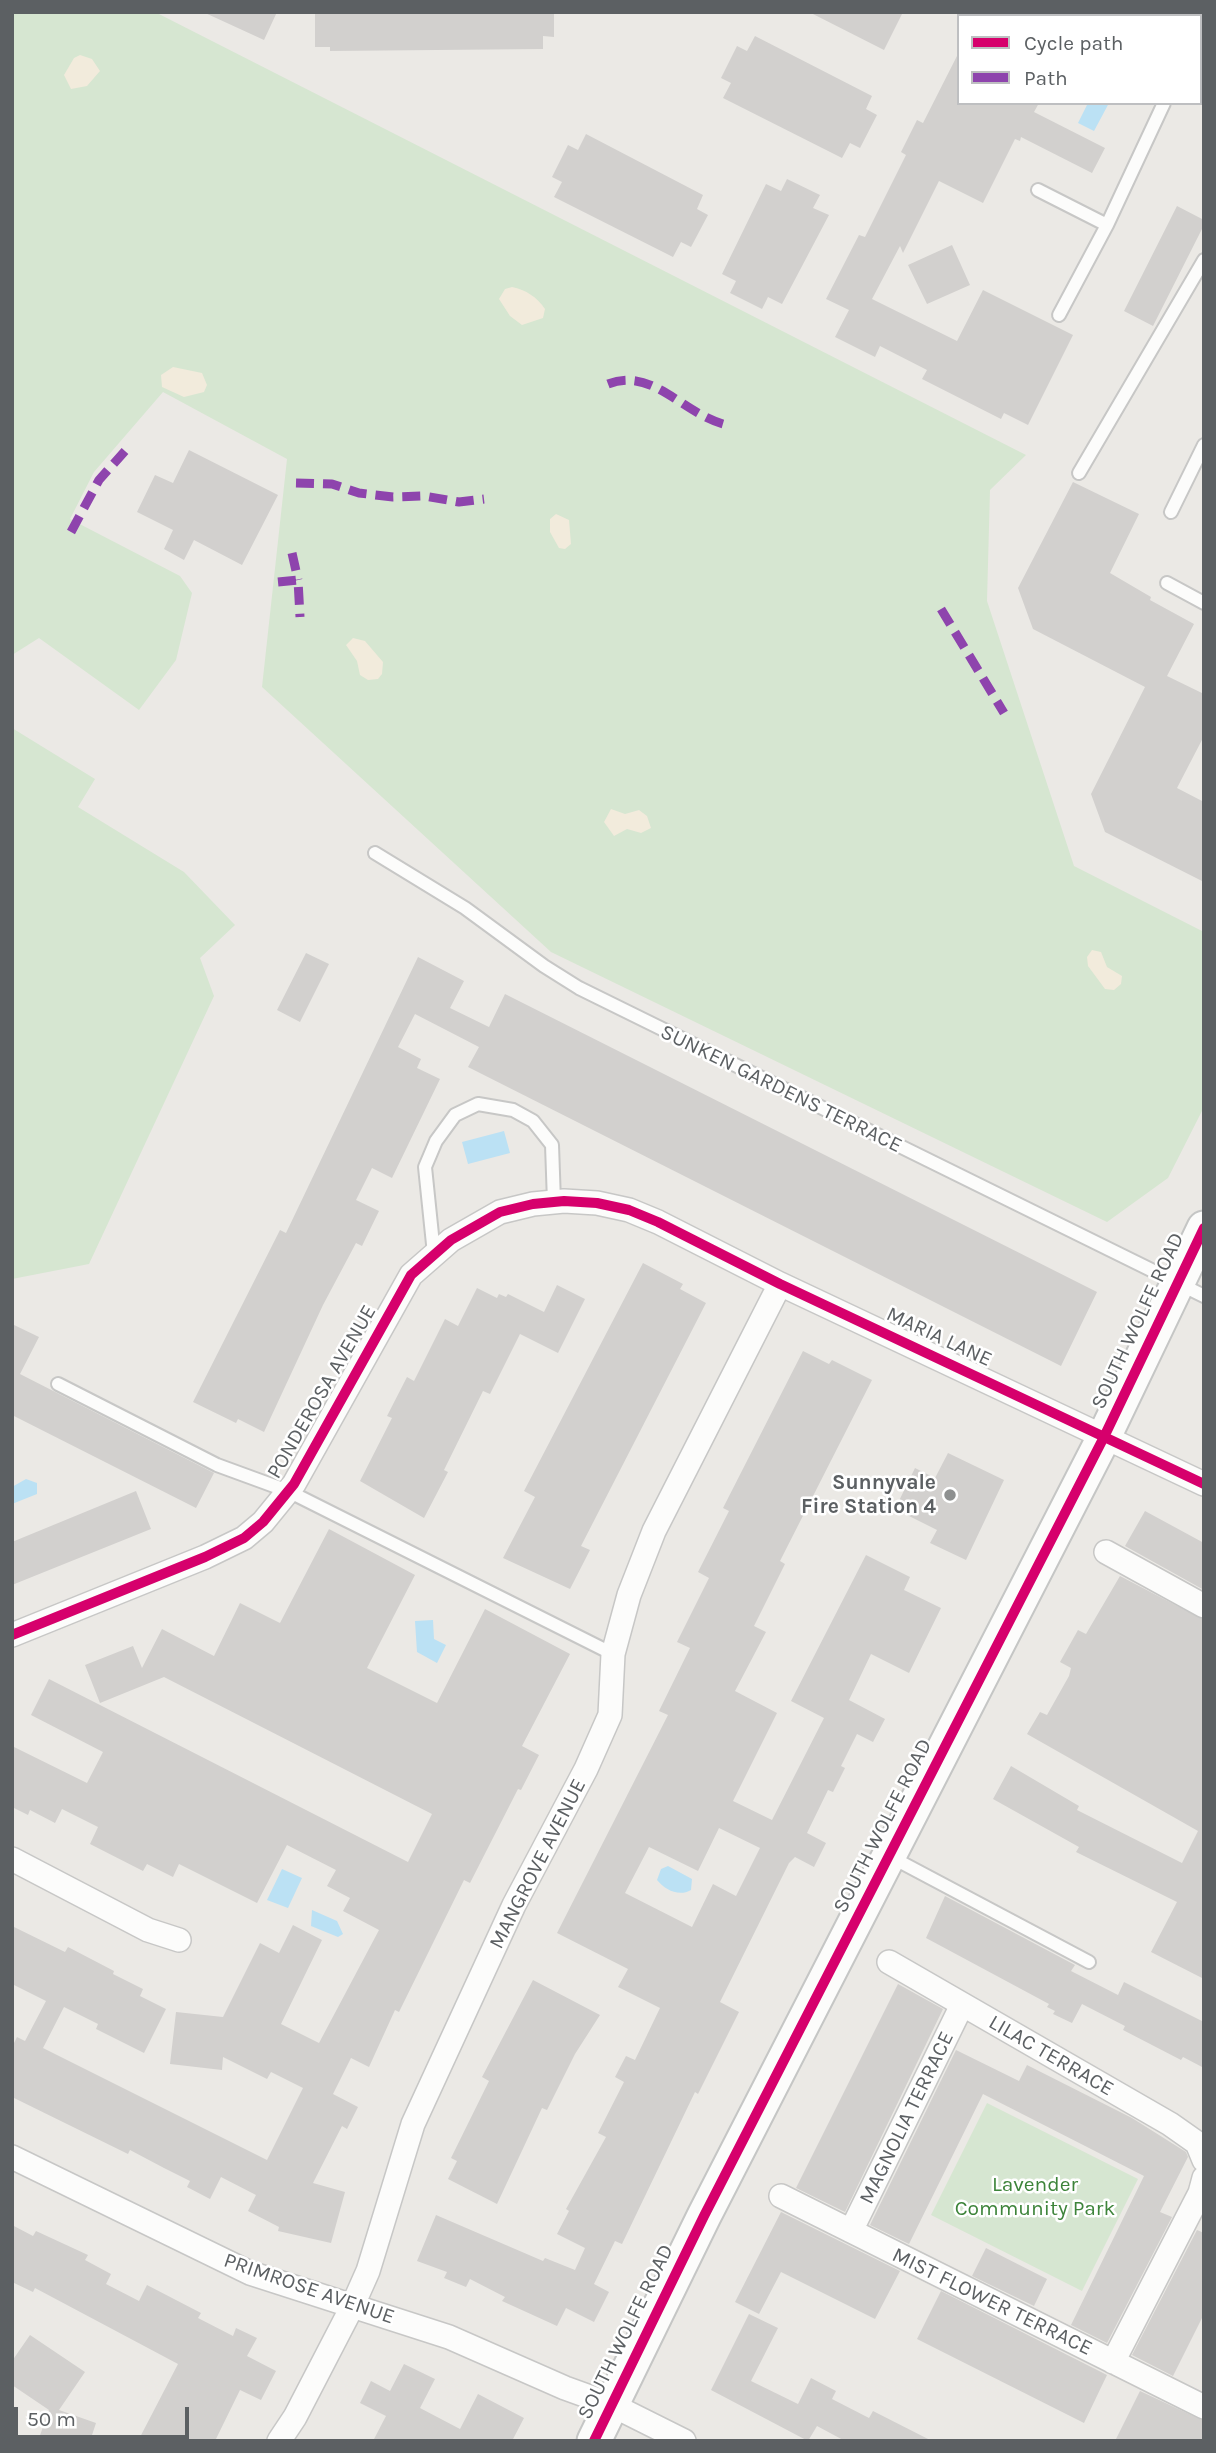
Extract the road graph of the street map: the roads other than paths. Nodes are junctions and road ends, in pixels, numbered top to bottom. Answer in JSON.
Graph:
{"nodes":[{"id":1,"x":1163,"y":105,"type":"edge"},
{"id":2,"x":1038,"y":190,"type":"dead end"},
{"id":3,"x":1107,"y":225,"type":"junction"},
{"id":4,"x":1204,"y":260,"type":"edge"},
{"id":5,"x":1059,"y":315,"type":"dead end"},
{"id":6,"x":1204,"y":445,"type":"edge"},
{"id":7,"x":1079,"y":473,"type":"dead end"},
{"id":8,"x":1171,"y":512,"type":"dead end"},
{"id":9,"x":1167,"y":583,"type":"dead end"},
{"id":10,"x":1204,"y":603,"type":"edge"},
{"id":11,"x":374,"y":853,"type":"dead end"},
{"id":12,"x":554,"y":1202,"type":"junction"},
{"id":13,"x":658,"y":1222,"type":"joint"},
{"id":14,"x":1204,"y":1228,"type":"edge"},
{"id":15,"x":434,"y":1254,"type":"junction"},
{"id":16,"x":780,"y":1284,"type":"junction"},
{"id":17,"x":1191,"y":1288,"type":"edge"},
{"id":18,"x":58,"y":1384,"type":"dead end"},
{"id":19,"x":1104,"y":1437,"type":"junction"},
{"id":20,"x":1204,"y":1484,"type":"edge"},
{"id":21,"x":288,"y":1491,"type":"junction"},
{"id":22,"x":1106,"y":1552,"type":"dead end"},
{"id":23,"x":1204,"y":1606,"type":"edge"},
{"id":24,"x":12,"y":1635,"type":"edge"},
{"id":25,"x":613,"y":1654,"type":"junction"},
{"id":26,"x":890,"y":1856,"type":"junction"},
{"id":27,"x":12,"y":1859,"type":"edge"},
{"id":28,"x":179,"y":1940,"type":"dead end"},
{"id":29,"x":889,"y":1962,"type":"dead end"},
{"id":30,"x":1088,"y":1962,"type":"dead end"},
{"id":31,"x":962,"y":2005,"type":"junction"},
{"id":32,"x":12,"y":2157,"type":"edge"},
{"id":33,"x":1204,"y":2160,"type":"edge"},
{"id":34,"x":1204,"y":2178,"type":"edge"},
{"id":35,"x":780,"y":2196,"type":"dead end"},
{"id":36,"x":851,"y":2231,"type":"junction"},
{"id":37,"x":352,"y":2307,"type":"junction"},
{"id":38,"x":1113,"y":2362,"type":"junction"},
{"id":39,"x":612,"y":2405,"type":"junction"},
{"id":40,"x":1204,"y":2407,"type":"edge"},
{"id":41,"x":279,"y":2441,"type":"edge"},
{"id":42,"x":594,"y":2441,"type":"edge"},
{"id":43,"x":684,"y":2441,"type":"edge"}],
"edges":[{"from":1,"to":3,"type":"lane"},
{"from":2,"to":3,"type":"lane"},
{"from":3,"to":5,"type":"lane"},
{"from":4,"to":7,"type":"lane"},
{"from":6,"to":8,"type":"lane"},
{"from":9,"to":10,"type":"lane"},
{"from":11,"to":17,"type":"lane","name":"SUNKEN GARDENS TERRACE"},
{"from":12,"to":13,"type":"street","name":"PONDEROSA AVENUE"},
{"from":12,"to":15,"type":"street","name":"PONDEROSA AVENUE"},
{"from":12,"to":15,"type":"lane"},
{"from":13,"to":16,"type":"street","name":"MARIA LANE"},
{"from":14,"to":17,"type":"main road","name":"SOUTH WOLFE ROAD"},
{"from":15,"to":21,"type":"street","name":"PONDEROSA AVENUE"},
{"from":16,"to":19,"type":"street","name":"MARIA LANE"},
{"from":16,"to":25,"type":"street","name":"MANGROVE AVENUE"},
{"from":17,"to":19,"type":"main road","name":"SOUTH WOLFE ROAD"},
{"from":18,"to":21,"type":"lane"},
{"from":19,"to":20,"type":"street","name":"MARIA LANE"},
{"from":19,"to":26,"type":"main road","name":"SOUTH WOLFE ROAD"},
{"from":21,"to":24,"type":"street","name":"PONDEROSA AVENUE"},
{"from":21,"to":25,"type":"lane"},
{"from":22,"to":23,"type":"street"},
{"from":25,"to":37,"type":"street","name":"MANGROVE AVENUE"},
{"from":26,"to":30,"type":"lane"},
{"from":26,"to":39,"type":"main road","name":"SOUTH WOLFE ROAD"},
{"from":27,"to":28,"type":"street"},
{"from":29,"to":31,"type":"street","name":"LILAC TERRACE"},
{"from":31,"to":33,"type":"street","name":"LILAC TERRACE"},
{"from":31,"to":36,"type":"street","name":"MAGNOLIA TERRACE"},
{"from":32,"to":37,"type":"street","name":"PRIMROSE AVENUE"},
{"from":34,"to":38,"type":"street"},
{"from":35,"to":36,"type":"street","name":"MIST FLOWER TERRACE"},
{"from":36,"to":38,"type":"street","name":"MIST FLOWER TERRACE"},
{"from":37,"to":39,"type":"street","name":"PRIMROSE AVENUE"},
{"from":37,"to":41,"type":"street","name":"MANGROVE AVENUE"},
{"from":38,"to":40,"type":"street","name":"MIST FLOWER TERRACE"},
{"from":39,"to":42,"type":"main road","name":"SOUTH WOLFE ROAD"},
{"from":39,"to":43,"type":"street","name":"PRIMROSE AVENUE"}]}
